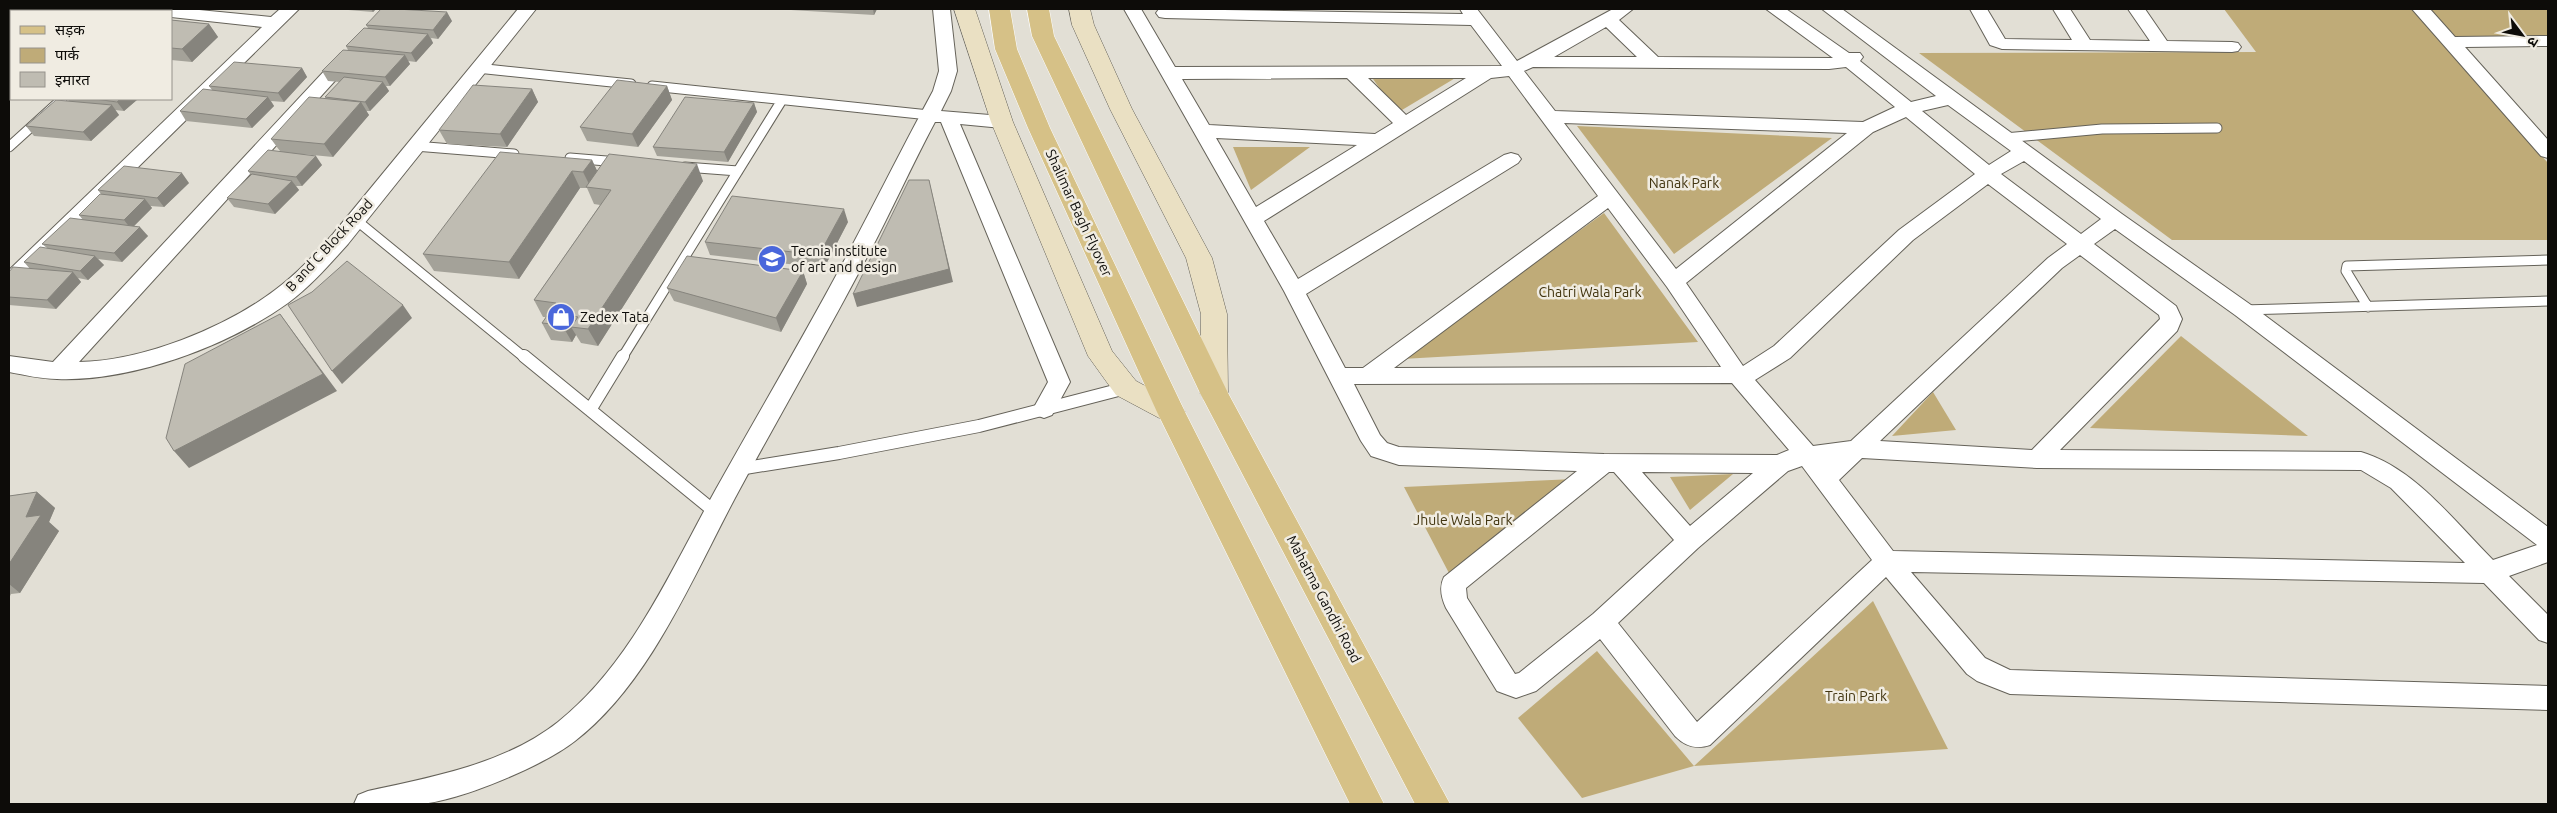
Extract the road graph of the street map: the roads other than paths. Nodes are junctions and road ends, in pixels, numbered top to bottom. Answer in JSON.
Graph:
{"nodes":[{"id":1,"x":133,"y":9,"type":"edge"},
{"id":2,"x":290,"y":9,"type":"edge"},
{"id":3,"x":527,"y":9,"type":"edge"},
{"id":4,"x":941,"y":9,"type":"edge"},
{"id":5,"x":964,"y":9,"type":"edge"},
{"id":6,"x":1000,"y":9,"type":"edge"},
{"id":7,"x":1038,"y":9,"type":"edge"},
{"id":8,"x":1079,"y":9,"type":"edge"},
{"id":9,"x":1625,"y":9,"type":"edge"},
{"id":10,"x":1775,"y":9,"type":"edge"},
{"id":11,"x":1830,"y":9,"type":"edge"},
{"id":12,"x":1978,"y":9,"type":"edge"},
{"id":13,"x":2062,"y":9,"type":"edge"},
{"id":14,"x":2137,"y":9,"type":"edge"},
{"id":15,"x":2421,"y":9,"type":"edge"},
{"id":16,"x":160,"y":10,"type":"edge"},
{"id":17,"x":1169,"y":11,"type":"edge"},
{"id":18,"x":172,"y":12,"type":"edge"},
{"id":19,"x":1472,"y":12,"type":"edge"},
{"id":20,"x":1138,"y":17,"type":"edge"},
{"id":21,"x":1607,"y":18,"type":"junction"},
{"id":22,"x":275,"y":23,"type":"junction"},
{"id":23,"x":2548,"y":41,"type":"edge"},
{"id":24,"x":2451,"y":42,"type":"junction"},
{"id":25,"x":2084,"y":44,"type":"junction"},
{"id":26,"x":359,"y":45,"type":"edge"},
{"id":27,"x":1880,"y":45,"type":"junction"},
{"id":28,"x":2162,"y":46,"type":"junction"},
{"id":29,"x":2232,"y":47,"type":"dead end"},
{"id":30,"x":1848,"y":60,"type":"junction"},
{"id":31,"x":1653,"y":62,"type":"junction"},
{"id":32,"x":1523,"y":65,"type":"junction"},
{"id":33,"x":477,"y":68,"type":"junction"},
{"id":34,"x":1352,"y":72,"type":"junction"},
{"id":35,"x":1487,"y":73,"type":"junction"},
{"id":36,"x":1170,"y":74,"type":"junction"},
{"id":37,"x":1951,"y":98,"type":"junction"},
{"id":38,"x":61,"y":100,"type":"edge"},
{"id":39,"x":782,"y":100,"type":"junction"},
{"id":40,"x":1907,"y":109,"type":"junction"},
{"id":41,"x":939,"y":116,"type":"junction"},
{"id":42,"x":1550,"y":117,"type":"junction"},
{"id":43,"x":1002,"y":122,"type":"junction"},
{"id":44,"x":1405,"y":124,"type":"junction"},
{"id":45,"x":1866,"y":128,"type":"junction"},
{"id":46,"x":2217,"y":128,"type":"dead end"},
{"id":47,"x":2528,"y":128,"type":"junction"},
{"id":48,"x":2548,"y":128,"type":"edge"},
{"id":49,"x":1202,"y":131,"type":"junction"},
{"id":50,"x":2005,"y":138,"type":"junction"},
{"id":51,"x":1380,"y":140,"type":"junction"},
{"id":52,"x":415,"y":146,"type":"junction"},
{"id":53,"x":9,"y":147,"type":"edge"},
{"id":54,"x":2024,"y":152,"type":"junction"},
{"id":55,"x":2548,"y":152,"type":"edge"},
{"id":56,"x":523,"y":154,"type":"edge"},
{"id":57,"x":562,"y":157,"type":"edge"},
{"id":58,"x":1512,"y":159,"type":"dead end"},
{"id":59,"x":630,"y":162,"type":"edge"},
{"id":60,"x":679,"y":166,"type":"edge"},
{"id":61,"x":738,"y":171,"type":"junction"},
{"id":62,"x":1988,"y":174,"type":"junction"},
{"id":63,"x":1610,"y":197,"type":"junction"},
{"id":64,"x":1254,"y":218,"type":"junction"},
{"id":65,"x":2114,"y":219,"type":"junction"},
{"id":66,"x":356,"y":220,"type":"junction"},
{"id":67,"x":2080,"y":243,"type":"junction"},
{"id":68,"x":2548,"y":260,"type":"edge"},
{"id":69,"x":9,"y":282,"type":"edge"},
{"id":70,"x":1674,"y":282,"type":"junction"},
{"id":71,"x":1294,"y":291,"type":"junction"},
{"id":72,"x":2548,"y":301,"type":"edge"},
{"id":73,"x":2368,"y":307,"type":"junction"},
{"id":74,"x":2243,"y":310,"type":"junction"},
{"id":75,"x":9,"y":364,"type":"edge"},
{"id":76,"x":58,"y":371,"type":"junction"},
{"id":77,"x":1738,"y":375,"type":"junction"},
{"id":78,"x":1340,"y":376,"type":"junction"},
{"id":79,"x":1366,"y":376,"type":"junction"},
{"id":80,"x":1121,"y":382,"type":"junction"},
{"id":81,"x":1214,"y":394,"type":"junction"},
{"id":82,"x":590,"y":410,"type":"junction"},
{"id":83,"x":1044,"y":410,"type":"junction"},
{"id":84,"x":1171,"y":412,"type":"junction"},
{"id":85,"x":1856,"y":448,"type":"junction"},
{"id":86,"x":1807,"y":455,"type":"junction"},
{"id":87,"x":2037,"y":459,"type":"junction"},
{"id":88,"x":1612,"y":463,"type":"junction"},
{"id":89,"x":1780,"y":464,"type":"junction"},
{"id":90,"x":740,"y":469,"type":"junction"},
{"id":91,"x":1824,"y":480,"type":"junction"},
{"id":92,"x":715,"y":512,"type":"junction"},
{"id":93,"x":1689,"y":540,"type":"junction"},
{"id":94,"x":2548,"y":540,"type":"edge"},
{"id":95,"x":2548,"y":552,"type":"edge"},
{"id":96,"x":1887,"y":561,"type":"junction"},
{"id":97,"x":2490,"y":572,"type":"junction"},
{"id":98,"x":1602,"y":622,"type":"junction"},
{"id":99,"x":2548,"y":632,"type":"edge"},
{"id":100,"x":2548,"y":698,"type":"edge"},
{"id":101,"x":368,"y":804,"type":"edge"},
{"id":102,"x":1367,"y":804,"type":"edge"},
{"id":103,"x":1433,"y":804,"type":"edge"}],
"edges":[{"from":1,"to":16,"type":"street"},
{"from":2,"to":22,"type":"street"},
{"from":3,"to":33,"type":"street","name":"B and C Block Road"},
{"from":4,"to":41,"type":"street"},
{"from":5,"to":43,"type":"street"},
{"from":6,"to":84,"type":"main road","name":"Shalimar Bagh Flyover"},
{"from":7,"to":81,"type":"main road"},
{"from":8,"to":81,"type":"street"},
{"from":9,"to":21,"type":"street"},
{"from":10,"to":30,"type":"street"},
{"from":11,"to":27,"type":"street"},
{"from":12,"to":25,"type":"street"},
{"from":13,"to":25,"type":"street"},
{"from":14,"to":28,"type":"street"},
{"from":15,"to":24,"type":"street"},
{"from":17,"to":19,"type":"street"},
{"from":17,"to":20,"type":"street"},
{"from":18,"to":22,"type":"street"},
{"from":19,"to":32,"type":"street"},
{"from":20,"to":36,"type":"street"},
{"from":21,"to":31,"type":"street"},
{"from":21,"to":32,"type":"street"},
{"from":22,"to":69,"type":"street"},
{"from":23,"to":24,"type":"street"},
{"from":24,"to":47,"type":"street"},
{"from":25,"to":28,"type":"street"},
{"from":26,"to":76,"type":"street"},
{"from":27,"to":30,"type":"street"},
{"from":27,"to":37,"type":"street"},
{"from":28,"to":29,"type":"street"},
{"from":30,"to":31,"type":"street"},
{"from":30,"to":40,"type":"street"},
{"from":31,"to":32,"type":"street"},
{"from":32,"to":35,"type":"street"},
{"from":32,"to":42,"type":"street"},
{"from":33,"to":39,"type":"lane"},
{"from":33,"to":52,"type":"street","name":"B and C Block Road"},
{"from":34,"to":35,"type":"street"},
{"from":34,"to":36,"type":"street"},
{"from":34,"to":44,"type":"street"},
{"from":35,"to":44,"type":"street"},
{"from":36,"to":49,"type":"street"},
{"from":37,"to":40,"type":"street"},
{"from":37,"to":50,"type":"street"},
{"from":38,"to":53,"type":"lane"},
{"from":39,"to":41,"type":"lane"},
{"from":39,"to":61,"type":"lane"},
{"from":40,"to":45,"type":"street"},
{"from":40,"to":62,"type":"street"},
{"from":41,"to":43,"type":"street"},
{"from":41,"to":83,"type":"street"},
{"from":41,"to":90,"type":"street"},
{"from":42,"to":45,"type":"street"},
{"from":42,"to":63,"type":"street"},
{"from":43,"to":80,"type":"street"},
{"from":44,"to":51,"type":"street"},
{"from":45,"to":70,"type":"street"},
{"from":46,"to":50,"type":"lane"},
{"from":47,"to":48,"type":"street"},
{"from":47,"to":55,"type":"street"},
{"from":49,"to":51,"type":"street"},
{"from":49,"to":64,"type":"street"},
{"from":50,"to":54,"type":"street"},
{"from":51,"to":64,"type":"street"},
{"from":52,"to":56,"type":"lane"},
{"from":52,"to":66,"type":"street","name":"B and C Block Road"},
{"from":54,"to":62,"type":"street"},
{"from":54,"to":65,"type":"street"},
{"from":57,"to":59,"type":"lane"},
{"from":58,"to":71,"type":"street"},
{"from":60,"to":61,"type":"lane"},
{"from":61,"to":82,"type":"lane"},
{"from":62,"to":67,"type":"street"},
{"from":62,"to":77,"type":"street"},
{"from":63,"to":70,"type":"street"},
{"from":63,"to":79,"type":"street"},
{"from":64,"to":71,"type":"street"},
{"from":65,"to":67,"type":"street"},
{"from":65,"to":74,"type":"street"},
{"from":66,"to":76,"type":"street","name":"B and C Block Road"},
{"from":66,"to":82,"type":"lane"},
{"from":67,"to":85,"type":"street"},
{"from":67,"to":87,"type":"street"},
{"from":68,"to":73,"type":"lane"},
{"from":70,"to":77,"type":"street"},
{"from":71,"to":78,"type":"street"},
{"from":72,"to":73,"type":"lane"},
{"from":73,"to":74,"type":"lane"},
{"from":74,"to":94,"type":"street"},
{"from":75,"to":76,"type":"street","name":"B and C Block Road"},
{"from":77,"to":79,"type":"street"},
{"from":77,"to":86,"type":"street"},
{"from":78,"to":79,"type":"street"},
{"from":78,"to":88,"type":"street"},
{"from":80,"to":83,"type":"lane"},
{"from":80,"to":84,"type":"street"},
{"from":81,"to":103,"type":"main road","name":"Mahatma Gandhi Road"},
{"from":82,"to":92,"type":"lane"},
{"from":83,"to":90,"type":"lane"},
{"from":84,"to":102,"type":"main road"},
{"from":85,"to":86,"type":"street"},
{"from":85,"to":87,"type":"street"},
{"from":85,"to":91,"type":"street"},
{"from":86,"to":89,"type":"street"},
{"from":86,"to":91,"type":"street"},
{"from":87,"to":97,"type":"street"},
{"from":88,"to":89,"type":"street"},
{"from":88,"to":93,"type":"street"},
{"from":88,"to":98,"type":"street"},
{"from":89,"to":93,"type":"street"},
{"from":90,"to":92,"type":"street"},
{"from":91,"to":96,"type":"street"},
{"from":92,"to":101,"type":"street"},
{"from":93,"to":98,"type":"street"},
{"from":95,"to":97,"type":"street"},
{"from":96,"to":97,"type":"street"},
{"from":96,"to":98,"type":"street"},
{"from":96,"to":100,"type":"street"},
{"from":97,"to":99,"type":"street"}]}
